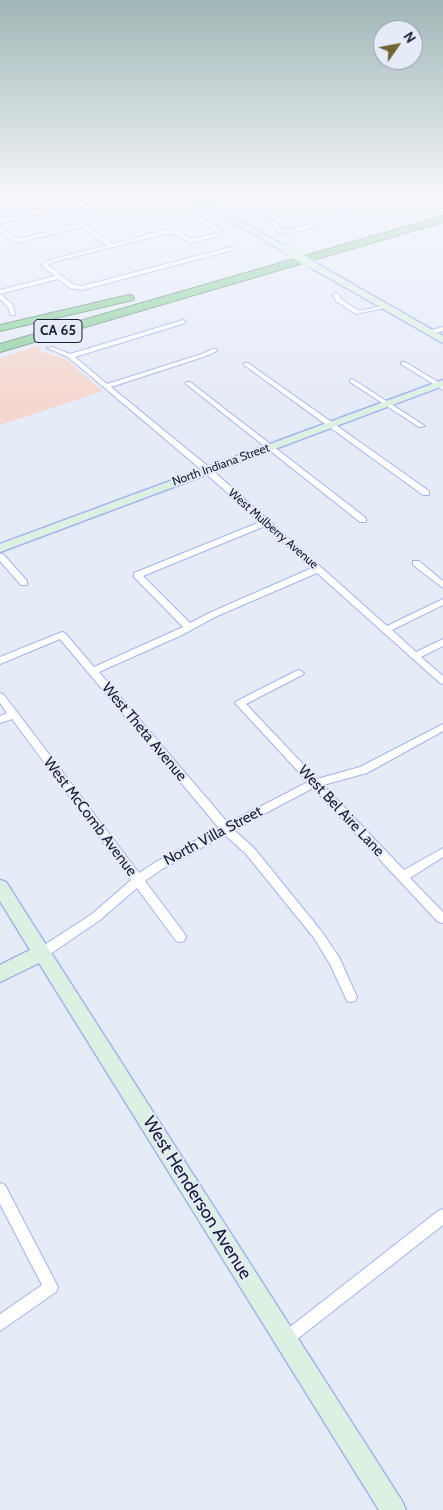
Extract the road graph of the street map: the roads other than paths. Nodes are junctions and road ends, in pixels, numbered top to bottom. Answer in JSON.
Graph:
{"nodes":[{"id":1,"x":45,"y":265,"type":"edge"},
{"id":2,"x":166,"y":265,"type":"edge"},
{"id":3,"x":254,"y":265,"type":"edge"},
{"id":4,"x":283,"y":265,"type":"edge"},
{"id":5,"x":314,"y":265,"type":"edge"},
{"id":6,"x":59,"y":276,"type":"junction"},
{"id":7,"x":178,"y":287,"type":"junction"},
{"id":8,"x":0,"y":292,"type":"edge"},
{"id":9,"x":336,"y":295,"type":"dead end"},
{"id":10,"x":0,"y":296,"type":"edge"},
{"id":11,"x":386,"y":307,"type":"junction"},
{"id":12,"x":13,"y":314,"type":"dead end"},
{"id":13,"x":183,"y":322,"type":"dead end"},
{"id":14,"x":0,"y":328,"type":"edge"},
{"id":15,"x":443,"y":329,"type":"edge"},
{"id":16,"x":430,"y":332,"type":"junction"},
{"id":17,"x":0,"y":336,"type":"edge"},
{"id":18,"x":443,"y":340,"type":"edge"},
{"id":19,"x":50,"y":348,"type":"dead end"},
{"id":20,"x":0,"y":350,"type":"edge"},
{"id":21,"x":214,"y":350,"type":"dead end"},
{"id":22,"x":70,"y":356,"type":"junction"},
{"id":23,"x":403,"y":363,"type":"dead end"},
{"id":24,"x":246,"y":364,"type":"dead end"},
{"id":25,"x":352,"y":381,"type":"dead end"},
{"id":26,"x":188,"y":383,"type":"dead end"},
{"id":27,"x":441,"y":385,"type":"edge"},
{"id":28,"x":107,"y":386,"type":"junction"},
{"id":29,"x":386,"y":404,"type":"junction"},
{"id":30,"x":331,"y":424,"type":"junction"},
{"id":31,"x":421,"y":426,"type":"dead end"},
{"id":32,"x":271,"y":447,"type":"junction"},
{"id":33,"x":207,"y":470,"type":"junction"},
{"id":34,"x":426,"y":493,"type":"dead end"},
{"id":35,"x":363,"y":520,"type":"dead end"},
{"id":36,"x":265,"y":522,"type":"junction"},
{"id":37,"x":0,"y":548,"type":"edge"},
{"id":38,"x":0,"y":556,"type":"edge"},
{"id":39,"x":416,"y":563,"type":"dead end"},
{"id":40,"x":318,"y":569,"type":"junction"},
{"id":41,"x":24,"y":583,"type":"dead end"},
{"id":42,"x":443,"y":585,"type":"edge"},
{"id":43,"x":443,"y":602,"type":"edge"},
{"id":44,"x":189,"y":628,"type":"junction"},
{"id":45,"x":385,"y":630,"type":"junction"},
{"id":46,"x":443,"y":642,"type":"edge"},
{"id":47,"x":415,"y":656,"type":"junction"},
{"id":48,"x":0,"y":661,"type":"edge"},
{"id":49,"x":93,"y":671,"type":"junction"},
{"id":50,"x":299,"y":673,"type":"dead end"},
{"id":51,"x":443,"y":681,"type":"edge"},
{"id":52,"x":0,"y":696,"type":"edge"},
{"id":53,"x":14,"y":714,"type":"junction"},
{"id":54,"x":0,"y":720,"type":"edge"},
{"id":55,"x":443,"y":727,"type":"edge"},
{"id":56,"x":315,"y":783,"type":"junction"},
{"id":57,"x":226,"y":829,"type":"junction"},
{"id":58,"x":443,"y":852,"type":"edge"},
{"id":59,"x":402,"y":877,"type":"junction"},
{"id":60,"x":138,"y":880,"type":"junction"},
{"id":61,"x":0,"y":887,"type":"edge"},
{"id":62,"x":442,"y":919,"type":"edge"},
{"id":63,"x":180,"y":937,"type":"dead end"},
{"id":64,"x":42,"y":953,"type":"junction"},
{"id":65,"x":0,"y":974,"type":"edge"},
{"id":66,"x":351,"y":998,"type":"dead end"},
{"id":67,"x":0,"y":1190,"type":"edge"},
{"id":68,"x":443,"y":1216,"type":"edge"},
{"id":69,"x":0,"y":1323,"type":"edge"},
{"id":70,"x":286,"y":1339,"type":"junction"},
{"id":71,"x":393,"y":1510,"type":"edge"}],
"edges":[{"from":1,"to":6,"type":"street"},
{"from":2,"to":6,"type":"street"},
{"from":3,"to":7,"type":"highway","number":"CA 65"},
{"from":4,"to":20,"type":"highway"},
{"from":5,"to":11,"type":"street","bridge":true},
{"from":6,"to":8,"type":"street"},
{"from":7,"to":14,"type":"highway"},
{"from":7,"to":17,"type":"highway","number":"CA 65"},
{"from":9,"to":11,"type":"street"},
{"from":10,"to":12,"type":"street"},
{"from":11,"to":16,"type":"street"},
{"from":13,"to":22,"type":"street"},
{"from":15,"to":16,"type":"street"},
{"from":16,"to":18,"type":"street"},
{"from":19,"to":22,"type":"street","name":"West Mulberry Avenue"},
{"from":21,"to":28,"type":"street"},
{"from":22,"to":28,"type":"street","name":"West Mulberry Avenue"},
{"from":23,"to":27,"type":"street"},
{"from":24,"to":30,"type":"street"},
{"from":25,"to":29,"type":"street"},
{"from":26,"to":32,"type":"street"},
{"from":27,"to":29,"type":"street","name":"North Indiana Street"},
{"from":28,"to":33,"type":"street","name":"West Mulberry Avenue"},
{"from":29,"to":30,"type":"street","name":"North Indiana Street"},
{"from":29,"to":31,"type":"street"},
{"from":30,"to":32,"type":"street","name":"North Indiana Street"},
{"from":30,"to":34,"type":"street"},
{"from":32,"to":33,"type":"street","name":"North Indiana Street"},
{"from":32,"to":35,"type":"street"},
{"from":33,"to":36,"type":"street","name":"West Mulberry Avenue"},
{"from":33,"to":37,"type":"street","name":"North Indiana Street"},
{"from":36,"to":40,"type":"street","name":"West Mulberry Avenue"},
{"from":36,"to":44,"type":"street"},
{"from":38,"to":41,"type":"street"},
{"from":39,"to":42,"type":"street"},
{"from":40,"to":44,"type":"street"},
{"from":40,"to":45,"type":"street","name":"West Mulberry Avenue"},
{"from":43,"to":45,"type":"street"},
{"from":44,"to":49,"type":"street"},
{"from":45,"to":47,"type":"street","name":"West Mulberry Avenue"},
{"from":46,"to":47,"type":"street"},
{"from":47,"to":51,"type":"street","name":"West Mulberry Avenue"},
{"from":48,"to":49,"type":"street","name":"West Theta Avenue"},
{"from":49,"to":57,"type":"street","name":"West Theta Avenue"},
{"from":50,"to":56,"type":"street","name":"West Bel Aire Lane"},
{"from":52,"to":53,"type":"street","name":"West McComb Avenue"},
{"from":53,"to":54,"type":"street"},
{"from":53,"to":60,"type":"street","name":"West McComb Avenue"},
{"from":55,"to":56,"type":"street","name":"North Villa Street"},
{"from":56,"to":57,"type":"street","name":"North Villa Street"},
{"from":56,"to":59,"type":"street","name":"West Bel Aire Lane"},
{"from":57,"to":60,"type":"street","name":"North Villa Street"},
{"from":57,"to":66,"type":"street","name":"West Theta Avenue"},
{"from":58,"to":59,"type":"street"},
{"from":59,"to":62,"type":"street","name":"West Bel Aire Lane"},
{"from":60,"to":63,"type":"street","name":"West McComb Avenue"},
{"from":60,"to":64,"type":"street","name":"North Villa Street"},
{"from":61,"to":64,"type":"street","name":"West Henderson Avenue"},
{"from":64,"to":65,"type":"street","name":"North Villa Street"},
{"from":64,"to":70,"type":"street","name":"West Henderson Avenue"},
{"from":67,"to":69,"type":"street"},
{"from":68,"to":70,"type":"street"},
{"from":70,"to":71,"type":"street","name":"West Henderson Avenue"}]}
